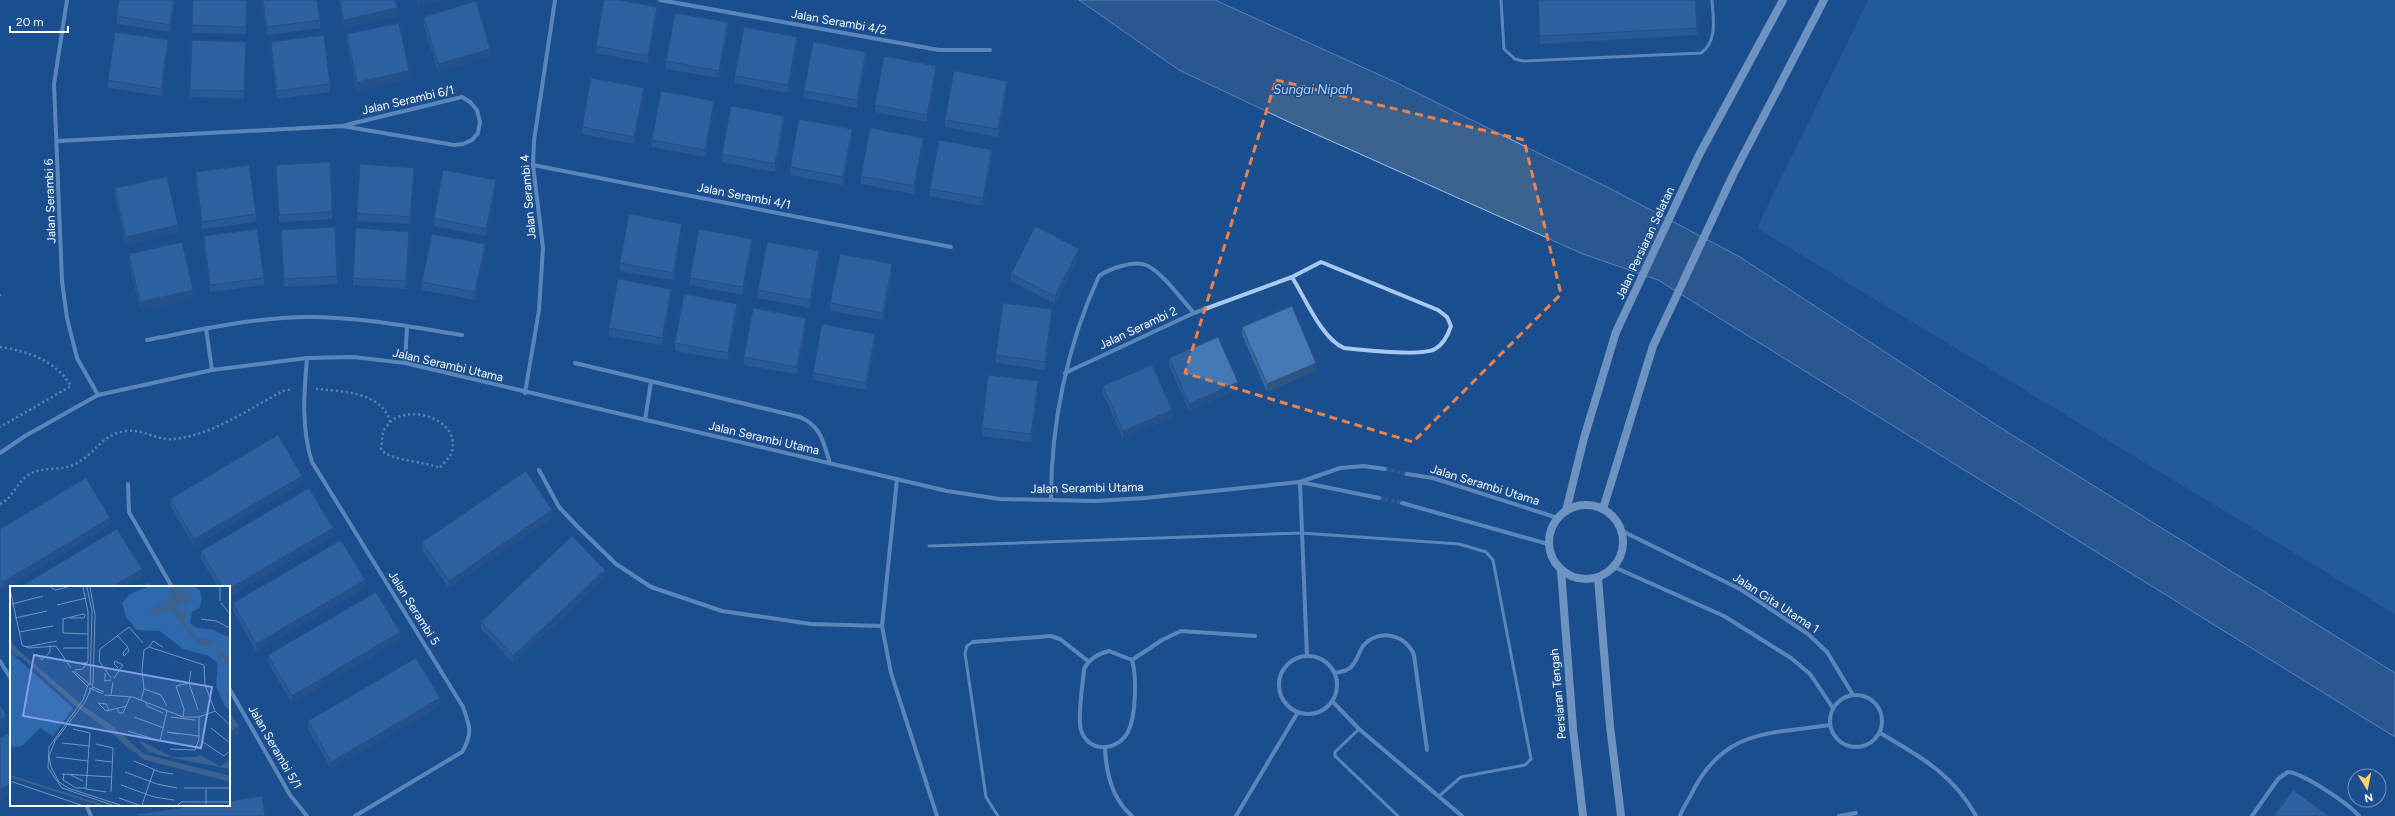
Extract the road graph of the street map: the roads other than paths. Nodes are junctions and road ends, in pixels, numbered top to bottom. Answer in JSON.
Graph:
{"nodes":[{"id":1,"x":67,"y":0,"type":"edge"},
{"id":2,"x":555,"y":0,"type":"edge"},
{"id":3,"x":660,"y":0,"type":"edge"},
{"id":4,"x":1501,"y":0,"type":"edge"},
{"id":5,"x":1712,"y":0,"type":"edge"},
{"id":6,"x":1783,"y":0,"type":"edge"},
{"id":7,"x":1824,"y":0,"type":"edge"},
{"id":8,"x":990,"y":50,"type":"dead end"},
{"id":9,"x":342,"y":126,"type":"junction"},
{"id":10,"x":58,"y":141,"type":"junction"},
{"id":11,"x":533,"y":165,"type":"junction"},
{"id":12,"x":951,"y":247,"type":"dead end"},
{"id":13,"x":1292,"y":277,"type":"junction"},
{"id":14,"x":1194,"y":313,"type":"junction"},
{"id":15,"x":407,"y":327,"type":"junction"},
{"id":16,"x":206,"y":328,"type":"junction"},
{"id":17,"x":462,"y":335,"type":"dead end"},
{"id":18,"x":147,"y":340,"type":"dead end"},
{"id":19,"x":307,"y":358,"type":"junction"},
{"id":20,"x":405,"y":363,"type":"junction"},
{"id":21,"x":575,"y":363,"type":"dead end"},
{"id":22,"x":212,"y":370,"type":"junction"},
{"id":23,"x":1065,"y":373,"type":"junction"},
{"id":24,"x":651,"y":382,"type":"junction"},
{"id":25,"x":525,"y":392,"type":"junction"},
{"id":26,"x":98,"y":395,"type":"junction"},
{"id":27,"x":645,"y":420,"type":"junction"},
{"id":28,"x":0,"y":452,"type":"edge"},
{"id":29,"x":830,"y":463,"type":"junction"},
{"id":30,"x":1385,"y":469,"type":"tunnel mouth"},
{"id":31,"x":539,"y":470,"type":"dead end"},
{"id":32,"x":1407,"y":474,"type":"tunnel mouth"},
{"id":33,"x":897,"y":479,"type":"junction"},
{"id":34,"x":1300,"y":482,"type":"junction"},
{"id":35,"x":128,"y":484,"type":"dead end"},
{"id":36,"x":1379,"y":498,"type":"tunnel mouth"},
{"id":37,"x":1051,"y":500,"type":"junction"},
{"id":38,"x":1402,"y":502,"type":"tunnel mouth"},
{"id":39,"x":1603,"y":509,"type":"junction"},
{"id":40,"x":1566,"y":511,"type":"junction"},
{"id":41,"x":1558,"y":518,"type":"junction"},
{"id":42,"x":1622,"y":531,"type":"junction"},
{"id":43,"x":1302,"y":533,"type":"junction"},
{"id":44,"x":1548,"y":544,"type":"junction"},
{"id":45,"x":929,"y":546,"type":"dead end"},
{"id":46,"x":1614,"y":567,"type":"junction"},
{"id":47,"x":1561,"y":570,"type":"junction"},
{"id":48,"x":1598,"y":578,"type":"junction"},
{"id":49,"x":171,"y":586,"type":"edge"},
{"id":50,"x":882,"y":626,"type":"junction"},
{"id":51,"x":1255,"y":636,"type":"dead end"},
{"id":52,"x":973,"y":642,"type":"joint"},
{"id":53,"x":1307,"y":656,"type":"junction"},
{"id":54,"x":1132,"y":660,"type":"junction"},
{"id":55,"x":0,"y":661,"type":"edge"},
{"id":56,"x":1088,"y":661,"type":"junction"},
{"id":57,"x":1335,"y":673,"type":"junction"},
{"id":58,"x":10,"y":677,"type":"edge"},
{"id":59,"x":230,"y":690,"type":"edge"},
{"id":60,"x":1853,"y":695,"type":"junction"},
{"id":61,"x":1332,"y":701,"type":"junction"},
{"id":62,"x":1833,"y":708,"type":"junction"},
{"id":63,"x":1298,"y":712,"type":"junction"},
{"id":64,"x":1830,"y":725,"type":"junction"},
{"id":65,"x":1359,"y":729,"type":"junction"},
{"id":66,"x":1880,"y":733,"type":"junction"},
{"id":67,"x":1105,"y":748,"type":"junction"},
{"id":68,"x":1427,"y":750,"type":"dead end"},
{"id":69,"x":1439,"y":796,"type":"junction"},
{"id":70,"x":86,"y":806,"type":"edge"},
{"id":71,"x":1856,"y":813,"type":"dead end"},
{"id":72,"x":305,"y":815,"type":"edge"},
{"id":73,"x":91,"y":816,"type":"edge"},
{"id":74,"x":355,"y":816,"type":"edge"},
{"id":75,"x":937,"y":816,"type":"edge"},
{"id":76,"x":998,"y":816,"type":"edge"},
{"id":77,"x":1132,"y":816,"type":"edge"},
{"id":78,"x":1236,"y":816,"type":"edge"},
{"id":79,"x":1398,"y":816,"type":"edge"},
{"id":80,"x":1462,"y":816,"type":"edge"},
{"id":81,"x":1583,"y":816,"type":"edge"},
{"id":82,"x":1621,"y":816,"type":"edge"},
{"id":83,"x":1680,"y":816,"type":"edge"},
{"id":84,"x":1839,"y":816,"type":"edge"},
{"id":85,"x":1976,"y":816,"type":"edge"},
{"id":86,"x":2252,"y":816,"type":"edge"},
{"id":87,"x":2359,"y":816,"type":"edge"}],
"edges":[{"from":1,"to":10,"type":"street","name":"Jalan Serambi 6"},
{"from":2,"to":11,"type":"street","name":"Jalan Serambi 4"},
{"from":3,"to":8,"type":"street","name":"Jalan Serambi 4/2"},
{"from":4,"to":5,"type":"lane"},
{"from":6,"to":40,"type":"street","name":"Jalan Persiaran Selatan"},
{"from":7,"to":39,"type":"street"},
{"from":9,"to":9,"type":"street","name":"Jalan Serambi 6/1"},
{"from":9,"to":10,"type":"street","name":"Jalan Serambi 6/1"},
{"from":10,"to":26,"type":"street","name":"Jalan Serambi 6"},
{"from":11,"to":12,"type":"street","name":"Jalan Serambi 4/1"},
{"from":11,"to":25,"type":"street","name":"Jalan Serambi 4"},
{"from":13,"to":13,"type":"street"},
{"from":13,"to":14,"type":"street"},
{"from":14,"to":23,"type":"street","name":"Jalan Serambi 2"},
{"from":14,"to":23,"type":"street","name":"Jalan Serambi 2"},
{"from":15,"to":16,"type":"street"},
{"from":15,"to":17,"type":"street"},
{"from":15,"to":20,"type":"street"},
{"from":16,"to":18,"type":"street"},
{"from":16,"to":22,"type":"street"},
{"from":19,"to":20,"type":"street","name":"Jalan Serambi Utama"},
{"from":19,"to":22,"type":"street","name":"Jalan Serambi Utama"},
{"from":19,"to":74,"type":"street","name":"Jalan Serambi 5"},
{"from":20,"to":25,"type":"street","name":"Jalan Serambi Utama"},
{"from":21,"to":24,"type":"street","name":"Jalan Serambi Utama"},
{"from":22,"to":26,"type":"street","name":"Jalan Serambi Utama"},
{"from":23,"to":37,"type":"street","name":"Jalan Serambi 2"},
{"from":24,"to":27,"type":"street"},
{"from":24,"to":29,"type":"street","name":"Jalan Serambi Utama"},
{"from":25,"to":27,"type":"street","name":"Jalan Serambi Utama"},
{"from":26,"to":28,"type":"street","name":"Jalan Serambi Utama"},
{"from":27,"to":29,"type":"street","name":"Jalan Serambi Utama"},
{"from":29,"to":33,"type":"street","name":"Jalan Serambi Utama"},
{"from":30,"to":34,"type":"street","name":"Jalan Serambi Utama"},
{"from":31,"to":50,"type":"street"},
{"from":32,"to":41,"type":"street","name":"Jalan Serambi Utama"},
{"from":33,"to":37,"type":"street","name":"Jalan Serambi Utama"},
{"from":33,"to":50,"type":"street"},
{"from":34,"to":36,"type":"street","name":"Jalan Serambi Utama"},
{"from":34,"to":37,"type":"street","name":"Jalan Serambi Utama"},
{"from":34,"to":43,"type":"street"},
{"from":35,"to":49,"type":"street"},
{"from":38,"to":44,"type":"street"},
{"from":39,"to":40,"type":"street"},
{"from":39,"to":42,"type":"street"},
{"from":40,"to":41,"type":"street"},
{"from":41,"to":44,"type":"street"},
{"from":42,"to":46,"type":"street"},
{"from":42,"to":60,"type":"street","name":"Jalan Gita Utama 1"},
{"from":43,"to":45,"type":"lane"},
{"from":43,"to":53,"type":"street"},
{"from":43,"to":69,"type":"lane"},
{"from":44,"to":47,"type":"street"},
{"from":46,"to":48,"type":"street"},
{"from":46,"to":62,"type":"street"},
{"from":47,"to":48,"type":"street"},
{"from":47,"to":81,"type":"street","name":"Persiaran Tengah"},
{"from":48,"to":82,"type":"street"},
{"from":50,"to":75,"type":"street"},
{"from":51,"to":54,"type":"street"},
{"from":52,"to":56,"type":"street"},
{"from":52,"to":76,"type":"lane"},
{"from":53,"to":57,"type":"street"},
{"from":53,"to":63,"type":"street"},
{"from":54,"to":56,"type":"street"},
{"from":54,"to":67,"type":"street"},
{"from":55,"to":58,"type":"street"},
{"from":56,"to":67,"type":"street"},
{"from":57,"to":61,"type":"street"},
{"from":57,"to":68,"type":"street"},
{"from":59,"to":72,"type":"street","name":"Jalan Serambi 5/1"},
{"from":60,"to":62,"type":"street"},
{"from":60,"to":66,"type":"street"},
{"from":61,"to":63,"type":"street"},
{"from":61,"to":65,"type":"street"},
{"from":62,"to":64,"type":"street"},
{"from":63,"to":78,"type":"street"},
{"from":64,"to":66,"type":"street"},
{"from":64,"to":83,"type":"street"},
{"from":65,"to":69,"type":"street"},
{"from":65,"to":79,"type":"lane"},
{"from":66,"to":85,"type":"street"},
{"from":67,"to":77,"type":"street"},
{"from":69,"to":80,"type":"street"},
{"from":70,"to":73,"type":"street"},
{"from":71,"to":84,"type":"street"},
{"from":86,"to":87,"type":"street"}]}
